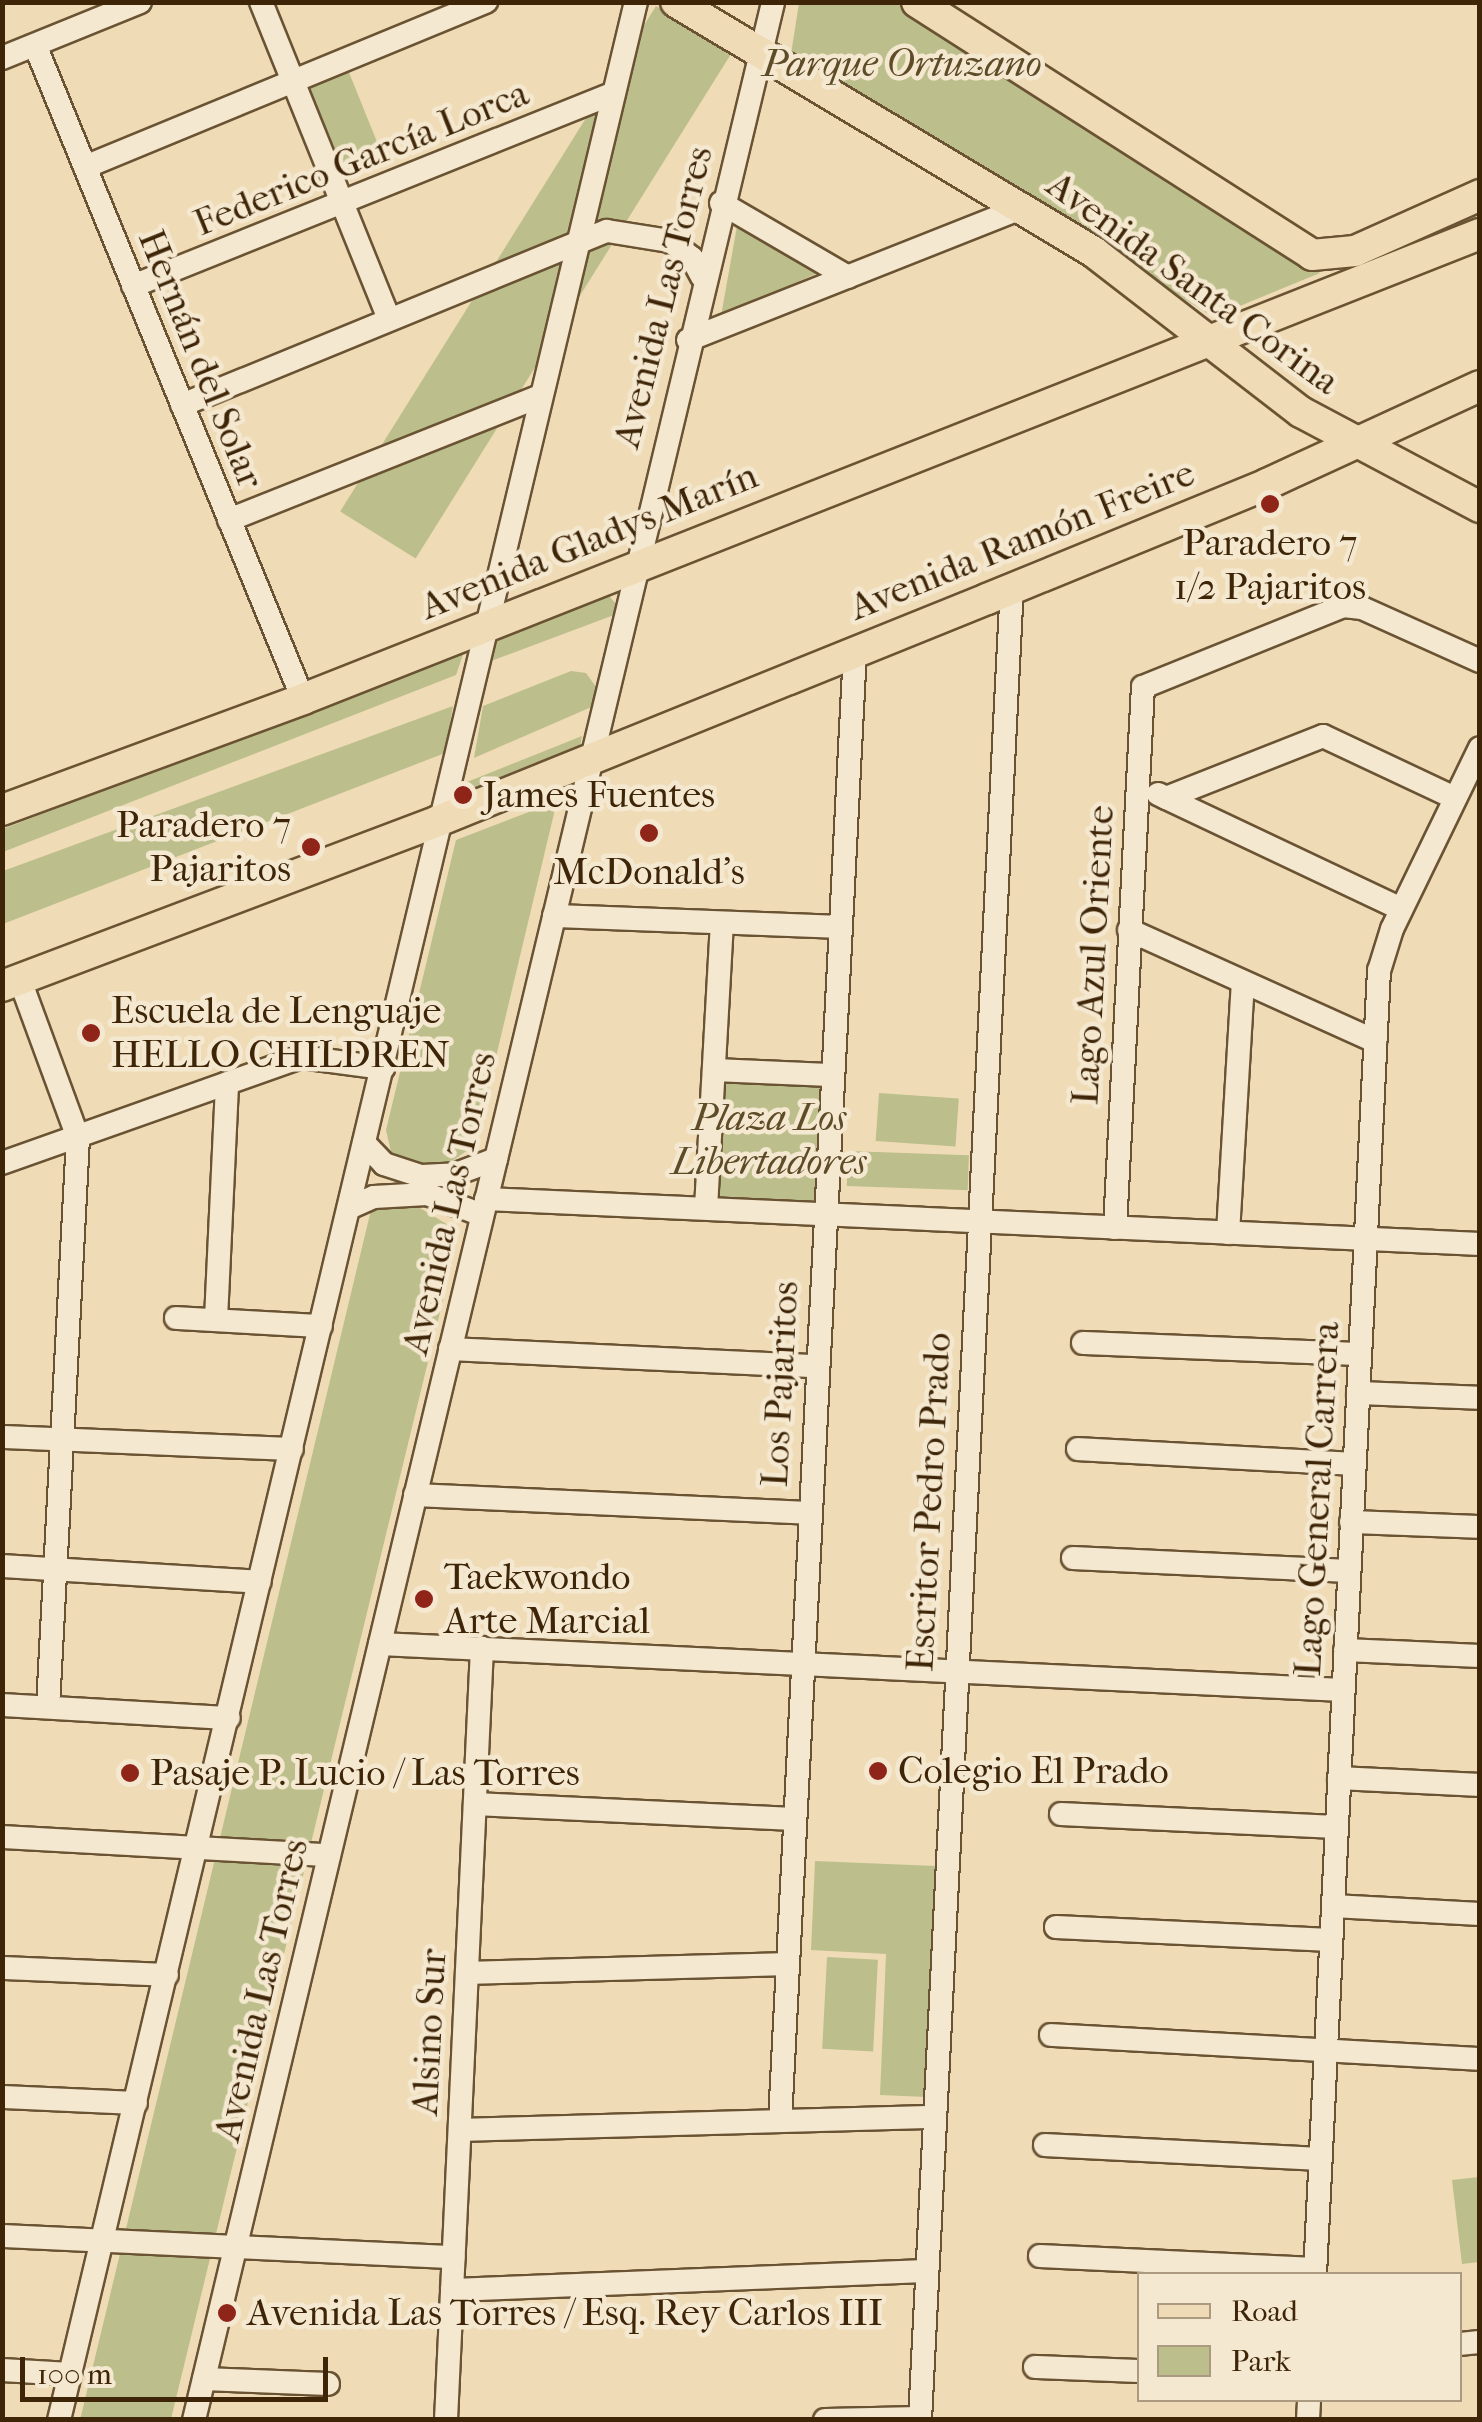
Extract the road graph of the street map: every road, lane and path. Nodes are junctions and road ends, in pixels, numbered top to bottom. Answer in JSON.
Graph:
{"nodes":[{"id":1,"x":140,"y":2,"type":"edge"},
{"id":2,"x":261,"y":2,"type":"edge"},
{"id":3,"x":486,"y":2,"type":"edge"},
{"id":4,"x":636,"y":2,"type":"edge"},
{"id":5,"x":676,"y":2,"type":"edge"},
{"id":6,"x":773,"y":2,"type":"edge"},
{"id":7,"x":917,"y":2,"type":"edge"},
{"id":8,"x":86,"y":13,"type":"edge"},
{"id":9,"x":35,"y":45,"type":"junction"},
{"id":10,"x":760,"y":54,"type":"junction"},
{"id":11,"x":2,"y":58,"type":"edge"},
{"id":12,"x":292,"y":79,"type":"junction"},
{"id":13,"x":614,"y":93,"type":"junction"},
{"id":14,"x":84,"y":167,"type":"junction"},
{"id":15,"x":1480,"y":196,"type":"edge"},
{"id":16,"x":342,"y":203,"type":"junction"},
{"id":17,"x":721,"y":203,"type":"junction"},
{"id":18,"x":1022,"y":208,"type":"junction"},
{"id":19,"x":1480,"y":234,"type":"edge"},
{"id":20,"x":577,"y":243,"type":"junction"},
{"id":21,"x":702,"y":277,"type":"junction"},
{"id":22,"x":848,"y":277,"type":"junction"},
{"id":23,"x":134,"y":286,"type":"junction"},
{"id":24,"x":389,"y":319,"type":"junction"},
{"id":25,"x":688,"y":340,"type":"junction"},
{"id":26,"x":1203,"y":341,"type":"junction"},
{"id":27,"x":1480,"y":386,"type":"edge"},
{"id":28,"x":540,"y":396,"type":"junction"},
{"id":29,"x":182,"y":405,"type":"junction"},
{"id":30,"x":1405,"y":421,"type":"junction"},
{"id":31,"x":1354,"y":444,"type":"junction"},
{"id":32,"x":1406,"y":472,"type":"junction"},
{"id":33,"x":1480,"y":508,"type":"edge"},
{"id":34,"x":229,"y":520,"type":"junction"},
{"id":35,"x":634,"y":565,"type":"junction"},
{"id":36,"x":1012,"y":588,"type":"junction"},
{"id":37,"x":483,"y":625,"type":"junction"},
{"id":38,"x":855,"y":650,"type":"junction"},
{"id":39,"x":1480,"y":661,"type":"edge"},
{"id":40,"x":303,"y":699,"type":"junction"},
{"id":41,"x":1480,"y":748,"type":"edge"},
{"id":42,"x":590,"y":756,"type":"junction"},
{"id":43,"x":1136,"y":784,"type":"junction"},
{"id":44,"x":1166,"y":798,"type":"junction"},
{"id":45,"x":1455,"y":798,"type":"junction"},
{"id":46,"x":2,"y":810,"type":"edge"},
{"id":47,"x":438,"y":821,"type":"junction"},
{"id":48,"x":1402,"y":909,"type":"junction"},
{"id":49,"x":554,"y":916,"type":"junction"},
{"id":50,"x":722,"y":923,"type":"junction"},
{"id":51,"x":837,"y":928,"type":"junction"},
{"id":52,"x":1129,"y":930,"type":"junction"},
{"id":53,"x":1243,"y":982,"type":"junction"},
{"id":54,"x":11,"y":983,"type":"edge"},
{"id":55,"x":1375,"y":1042,"type":"junction"},
{"id":56,"x":383,"y":1068,"type":"junction"},
{"id":57,"x":714,"y":1070,"type":"junction"},
{"id":58,"x":830,"y":1075,"type":"junction"},
{"id":59,"x":227,"y":1083,"type":"junction"},
{"id":60,"x":78,"y":1138,"type":"junction"},
{"id":61,"x":364,"y":1144,"type":"junction"},
{"id":62,"x":496,"y":1159,"type":"junction"},
{"id":63,"x":2,"y":1162,"type":"edge"},
{"id":64,"x":484,"y":1207,"type":"junction"},
{"id":65,"x":349,"y":1208,"type":"junction"},
{"id":66,"x":706,"y":1208,"type":"junction"},
{"id":67,"x":823,"y":1214,"type":"junction"},
{"id":68,"x":978,"y":1222,"type":"junction"},
{"id":69,"x":1115,"y":1228,"type":"junction"},
{"id":70,"x":1228,"y":1233,"type":"junction"},
{"id":71,"x":1365,"y":1239,"type":"junction"},
{"id":72,"x":1480,"y":1244,"type":"edge"},
{"id":73,"x":176,"y":1318,"type":"dead end"},
{"id":74,"x":216,"y":1320,"type":"junction"},
{"id":75,"x":321,"y":1326,"type":"junction"},
{"id":76,"x":1083,"y":1343,"type":"dead end"},
{"id":77,"x":450,"y":1349,"type":"junction"},
{"id":78,"x":1360,"y":1354,"type":"junction"},
{"id":79,"x":816,"y":1366,"type":"junction"},
{"id":80,"x":1358,"y":1393,"type":"junction"},
{"id":81,"x":1480,"y":1398,"type":"edge"},
{"id":82,"x":2,"y":1437,"type":"edge"},
{"id":83,"x":60,"y":1439,"type":"junction"},
{"id":84,"x":292,"y":1449,"type":"junction"},
{"id":85,"x":1078,"y":1449,"type":"dead end"},
{"id":86,"x":1354,"y":1464,"type":"junction"},
{"id":87,"x":415,"y":1495,"type":"junction"},
{"id":88,"x":809,"y":1513,"type":"junction"},
{"id":89,"x":1351,"y":1522,"type":"junction"},
{"id":90,"x":1480,"y":1527,"type":"edge"},
{"id":91,"x":1073,"y":1558,"type":"dead end"},
{"id":92,"x":2,"y":1566,"type":"edge"},
{"id":93,"x":54,"y":1569,"type":"junction"},
{"id":94,"x":1349,"y":1570,"type":"junction"},
{"id":95,"x":260,"y":1582,"type":"junction"},
{"id":96,"x":380,"y":1644,"type":"junction"},
{"id":97,"x":482,"y":1648,"type":"junction"},
{"id":98,"x":1345,"y":1650,"type":"junction"},
{"id":99,"x":1480,"y":1656,"type":"edge"},
{"id":100,"x":802,"y":1664,"type":"junction"},
{"id":101,"x":956,"y":1672,"type":"junction"},
{"id":102,"x":1343,"y":1690,"type":"junction"},
{"id":103,"x":2,"y":1705,"type":"edge"},
{"id":104,"x":48,"y":1707,"type":"junction"},
{"id":105,"x":229,"y":1718,"type":"junction"},
{"id":106,"x":1339,"y":1778,"type":"junction"},
{"id":107,"x":1480,"y":1785,"type":"edge"},
{"id":108,"x":475,"y":1804,"type":"junction"},
{"id":109,"x":1061,"y":1814,"type":"dead end"},
{"id":110,"x":794,"y":1819,"type":"junction"},
{"id":111,"x":1336,"y":1827,"type":"junction"},
{"id":112,"x":2,"y":1837,"type":"edge"},
{"id":113,"x":198,"y":1846,"type":"junction"},
{"id":114,"x":329,"y":1855,"type":"junction"},
{"id":115,"x":1333,"y":1906,"type":"junction"},
{"id":116,"x":1480,"y":1914,"type":"edge"},
{"id":117,"x":1056,"y":1926,"type":"dead end"},
{"id":118,"x":1331,"y":1940,"type":"junction"},
{"id":119,"x":788,"y":1964,"type":"junction"},
{"id":120,"x":2,"y":1968,"type":"edge"},
{"id":121,"x":467,"y":1973,"type":"junction"},
{"id":122,"x":167,"y":1976,"type":"junction"},
{"id":123,"x":1050,"y":2035,"type":"dead end"},
{"id":124,"x":1326,"y":2052,"type":"junction"},
{"id":125,"x":1480,"y":2059,"type":"edge"},
{"id":126,"x":2,"y":2097,"type":"edge"},
{"id":127,"x":136,"y":2103,"type":"junction"},
{"id":128,"x":934,"y":2117,"type":"junction"},
{"id":129,"x":780,"y":2121,"type":"junction"},
{"id":130,"x":460,"y":2130,"type":"junction"},
{"id":131,"x":1046,"y":2146,"type":"dead end"},
{"id":132,"x":1320,"y":2158,"type":"junction"},
{"id":133,"x":2,"y":2236,"type":"edge"},
{"id":134,"x":103,"y":2240,"type":"junction"},
{"id":135,"x":235,"y":2248,"type":"junction"},
{"id":136,"x":1040,"y":2256,"type":"dead end"},
{"id":137,"x":454,"y":2257,"type":"junction"},
{"id":138,"x":927,"y":2272,"type":"junction"},
{"id":139,"x":1315,"y":2272,"type":"edge"},
{"id":140,"x":452,"y":2290,"type":"junction"},
{"id":141,"x":1035,"y":2367,"type":"dead end"},
{"id":142,"x":2,"y":2370,"type":"edge"},
{"id":143,"x":1137,"y":2371,"type":"edge"},
{"id":144,"x":70,"y":2374,"type":"junction"},
{"id":145,"x":204,"y":2379,"type":"junction"},
{"id":146,"x":328,"y":2384,"type":"dead end"},
{"id":147,"x":920,"y":2419,"type":"edge"},
{"id":148,"x":59,"y":2420,"type":"edge"},
{"id":149,"x":194,"y":2420,"type":"edge"},
{"id":150,"x":446,"y":2420,"type":"edge"},
{"id":151,"x":825,"y":2420,"type":"edge"}],
"edges":[{"from":1,"to":8,"type":"street"},
{"from":2,"to":12,"type":"street"},
{"from":3,"to":12,"type":"street"},
{"from":4,"to":13,"type":"street"},
{"from":5,"to":10,"type":"main road","name":"Avenida Santa Corina"},
{"from":6,"to":10,"type":"street","name":"Avenida Las Torres"},
{"from":7,"to":15,"type":"main road","name":"Avenida Santa Corina"},
{"from":8,"to":9,"type":"street"},
{"from":9,"to":11,"type":"street"},
{"from":9,"to":14,"type":"street","name":"Hernán del Solar"},
{"from":10,"to":17,"type":"street","name":"Avenida Las Torres"},
{"from":10,"to":18,"type":"main road","name":"Avenida Santa Corina"},
{"from":12,"to":14,"type":"street"},
{"from":12,"to":16,"type":"street"},
{"from":13,"to":16,"type":"street","name":"Federico García Lorca"},
{"from":13,"to":20,"type":"street"},
{"from":14,"to":23,"type":"street","name":"Hernán del Solar"},
{"from":16,"to":23,"type":"street","name":"Federico García Lorca"},
{"from":16,"to":24,"type":"street"},
{"from":17,"to":21,"type":"street","name":"Avenida Las Torres"},
{"from":17,"to":22,"type":"street"},
{"from":18,"to":22,"type":"street"},
{"from":18,"to":26,"type":"main road","name":"Avenida Santa Corina"},
{"from":19,"to":26,"type":"main road","name":"Avenida Gladys Marín"},
{"from":20,"to":21,"type":"street"},
{"from":20,"to":24,"type":"street"},
{"from":20,"to":28,"type":"street"},
{"from":21,"to":25,"type":"street","name":"Avenida Las Torres"},
{"from":22,"to":25,"type":"street"},
{"from":23,"to":29,"type":"street","name":"Hernán del Solar"},
{"from":24,"to":29,"type":"street"},
{"from":25,"to":35,"type":"street","name":"Avenida Las Torres"},
{"from":26,"to":31,"type":"main road","name":"Avenida Santa Corina"},
{"from":26,"to":35,"type":"main road","name":"Avenida Gladys Marín"},
{"from":27,"to":30,"type":"main road","name":"Avenida Ramón Freire"},
{"from":28,"to":34,"type":"street"},
{"from":28,"to":37,"type":"street"},
{"from":29,"to":34,"type":"street","name":"Hernán del Solar"},
{"from":30,"to":31,"type":"main road","name":"Avenida Ramón Freire"},
{"from":30,"to":32,"type":"main road"},
{"from":31,"to":32,"type":"main road","name":"Avenida Santa Corina"},
{"from":31,"to":36,"type":"main road","name":"Avenida Ramón Freire"},
{"from":32,"to":33,"type":"main road","name":"Avenida Santa Corina"},
{"from":34,"to":40,"type":"street","name":"Hernán del Solar"},
{"from":35,"to":37,"type":"main road","name":"Avenida Gladys Marín"},
{"from":35,"to":42,"type":"street","name":"Avenida Las Torres"},
{"from":36,"to":38,"type":"main road","name":"Avenida Ramón Freire"},
{"from":36,"to":68,"type":"street","name":"Escritor Pedro Prado"},
{"from":37,"to":40,"type":"main road","name":"Avenida Gladys Marín"},
{"from":37,"to":47,"type":"street"},
{"from":38,"to":42,"type":"main road","name":"Avenida Ramón Freire"},
{"from":38,"to":51,"type":"street","name":"Los Pajaritos"},
{"from":39,"to":43,"type":"street","name":"Lago Azul Oriente"},
{"from":40,"to":46,"type":"main road","name":"Avenida Gladys Marín"},
{"from":41,"to":45,"type":"street","name":"Lago General Carrera"},
{"from":42,"to":47,"type":"main road"},
{"from":42,"to":49,"type":"street","name":"Avenida Las Torres"},
{"from":43,"to":44,"type":"street"},
{"from":43,"to":52,"type":"street","name":"Lago Azul Oriente"},
{"from":44,"to":45,"type":"street"},
{"from":44,"to":48,"type":"street"},
{"from":45,"to":48,"type":"street","name":"Lago General Carrera"},
{"from":47,"to":54,"type":"main road"},
{"from":47,"to":56,"type":"street"},
{"from":48,"to":55,"type":"street","name":"Lago General Carrera"},
{"from":49,"to":50,"type":"street"},
{"from":49,"to":62,"type":"street","name":"Avenida Las Torres"},
{"from":50,"to":51,"type":"street"},
{"from":50,"to":57,"type":"street"},
{"from":51,"to":58,"type":"street","name":"Los Pajaritos"},
{"from":52,"to":53,"type":"street"},
{"from":52,"to":69,"type":"street","name":"Lago Azul Oriente"},
{"from":53,"to":55,"type":"street"},
{"from":53,"to":70,"type":"street"},
{"from":54,"to":60,"type":"street"},
{"from":55,"to":71,"type":"street","name":"Lago General Carrera"},
{"from":56,"to":59,"type":"street"},
{"from":56,"to":61,"type":"street"},
{"from":57,"to":58,"type":"street"},
{"from":57,"to":66,"type":"street"},
{"from":58,"to":67,"type":"street","name":"Los Pajaritos"},
{"from":59,"to":60,"type":"street"},
{"from":59,"to":74,"type":"street"},
{"from":60,"to":63,"type":"street"},
{"from":60,"to":83,"type":"street"},
{"from":61,"to":62,"type":"street"},
{"from":61,"to":65,"type":"street"},
{"from":62,"to":64,"type":"street","name":"Avenida Las Torres"},
{"from":64,"to":65,"type":"street"},
{"from":64,"to":66,"type":"street"},
{"from":64,"to":77,"type":"street","name":"Avenida Las Torres"},
{"from":65,"to":75,"type":"street"},
{"from":66,"to":67,"type":"street"},
{"from":67,"to":68,"type":"street"},
{"from":67,"to":79,"type":"street","name":"Los Pajaritos"},
{"from":68,"to":69,"type":"street"},
{"from":68,"to":101,"type":"street","name":"Escritor Pedro Prado"},
{"from":69,"to":70,"type":"street"},
{"from":70,"to":71,"type":"street"},
{"from":71,"to":72,"type":"street"},
{"from":71,"to":78,"type":"street","name":"Lago General Carrera"},
{"from":73,"to":74,"type":"street"},
{"from":74,"to":75,"type":"street"},
{"from":75,"to":84,"type":"street"},
{"from":76,"to":78,"type":"street"},
{"from":77,"to":79,"type":"street"},
{"from":77,"to":87,"type":"street","name":"Avenida Las Torres"},
{"from":78,"to":80,"type":"street","name":"Lago General Carrera"},
{"from":79,"to":88,"type":"street","name":"Los Pajaritos"},
{"from":80,"to":81,"type":"street"},
{"from":80,"to":86,"type":"street","name":"Lago General Carrera"},
{"from":82,"to":83,"type":"street"},
{"from":83,"to":84,"type":"street"},
{"from":83,"to":93,"type":"street"},
{"from":84,"to":95,"type":"street"},
{"from":85,"to":86,"type":"street"},
{"from":86,"to":89,"type":"street","name":"Lago General Carrera"},
{"from":87,"to":88,"type":"street"},
{"from":87,"to":96,"type":"street","name":"Avenida Las Torres"},
{"from":88,"to":100,"type":"street","name":"Los Pajaritos"},
{"from":89,"to":90,"type":"street"},
{"from":89,"to":94,"type":"street","name":"Lago General Carrera"},
{"from":91,"to":94,"type":"street"},
{"from":92,"to":93,"type":"street"},
{"from":93,"to":95,"type":"street"},
{"from":93,"to":104,"type":"street"},
{"from":94,"to":98,"type":"street","name":"Lago General Carrera"},
{"from":95,"to":105,"type":"street"},
{"from":96,"to":97,"type":"street"},
{"from":96,"to":114,"type":"street","name":"Avenida Las Torres"},
{"from":97,"to":100,"type":"street"},
{"from":97,"to":108,"type":"street","name":"Alsino Sur"},
{"from":98,"to":99,"type":"street"},
{"from":98,"to":102,"type":"street","name":"Lago General Carrera"},
{"from":100,"to":101,"type":"street"},
{"from":100,"to":110,"type":"street","name":"Los Pajaritos"},
{"from":101,"to":102,"type":"street"},
{"from":101,"to":128,"type":"street","name":"Escritor Pedro Prado"},
{"from":102,"to":106,"type":"street","name":"Lago General Carrera"},
{"from":103,"to":104,"type":"street"},
{"from":104,"to":105,"type":"street"},
{"from":105,"to":113,"type":"street"},
{"from":106,"to":107,"type":"street"},
{"from":106,"to":111,"type":"street","name":"Lago General Carrera"},
{"from":108,"to":110,"type":"street"},
{"from":108,"to":121,"type":"street","name":"Alsino Sur"},
{"from":109,"to":111,"type":"street"},
{"from":110,"to":119,"type":"street","name":"Los Pajaritos"},
{"from":111,"to":115,"type":"street","name":"Lago General Carrera"},
{"from":112,"to":113,"type":"street"},
{"from":113,"to":114,"type":"street"},
{"from":113,"to":122,"type":"street"},
{"from":114,"to":135,"type":"street","name":"Avenida Las Torres"},
{"from":115,"to":116,"type":"street"},
{"from":115,"to":118,"type":"street","name":"Lago General Carrera"},
{"from":117,"to":118,"type":"street"},
{"from":118,"to":124,"type":"street","name":"Lago General Carrera"},
{"from":119,"to":121,"type":"street"},
{"from":119,"to":129,"type":"street","name":"Los Pajaritos"},
{"from":120,"to":122,"type":"street"},
{"from":121,"to":130,"type":"street","name":"Alsino Sur"},
{"from":122,"to":127,"type":"street"},
{"from":123,"to":124,"type":"street"},
{"from":124,"to":125,"type":"street"},
{"from":124,"to":132,"type":"street","name":"Lago General Carrera"},
{"from":126,"to":127,"type":"street"},
{"from":127,"to":134,"type":"street"},
{"from":128,"to":129,"type":"street"},
{"from":128,"to":138,"type":"street","name":"Escritor Pedro Prado"},
{"from":129,"to":130,"type":"street"},
{"from":130,"to":137,"type":"street","name":"Alsino Sur"},
{"from":131,"to":132,"type":"street"},
{"from":132,"to":139,"type":"street","name":"Lago General Carrera"},
{"from":133,"to":134,"type":"street"},
{"from":134,"to":135,"type":"street"},
{"from":134,"to":144,"type":"street"},
{"from":135,"to":137,"type":"street"},
{"from":135,"to":145,"type":"street","name":"Avenida Las Torres"},
{"from":136,"to":139,"type":"street"},
{"from":137,"to":140,"type":"street","name":"Alsino Sur"},
{"from":138,"to":140,"type":"street"},
{"from":138,"to":147,"type":"street","name":"Escritor Pedro Prado"},
{"from":140,"to":150,"type":"street","name":"Alsino Sur"},
{"from":141,"to":143,"type":"street"},
{"from":142,"to":144,"type":"street"},
{"from":144,"to":148,"type":"street"},
{"from":145,"to":146,"type":"street"},
{"from":145,"to":149,"type":"street","name":"Avenida Las Torres"},
{"from":147,"to":151,"type":"street"}]}
